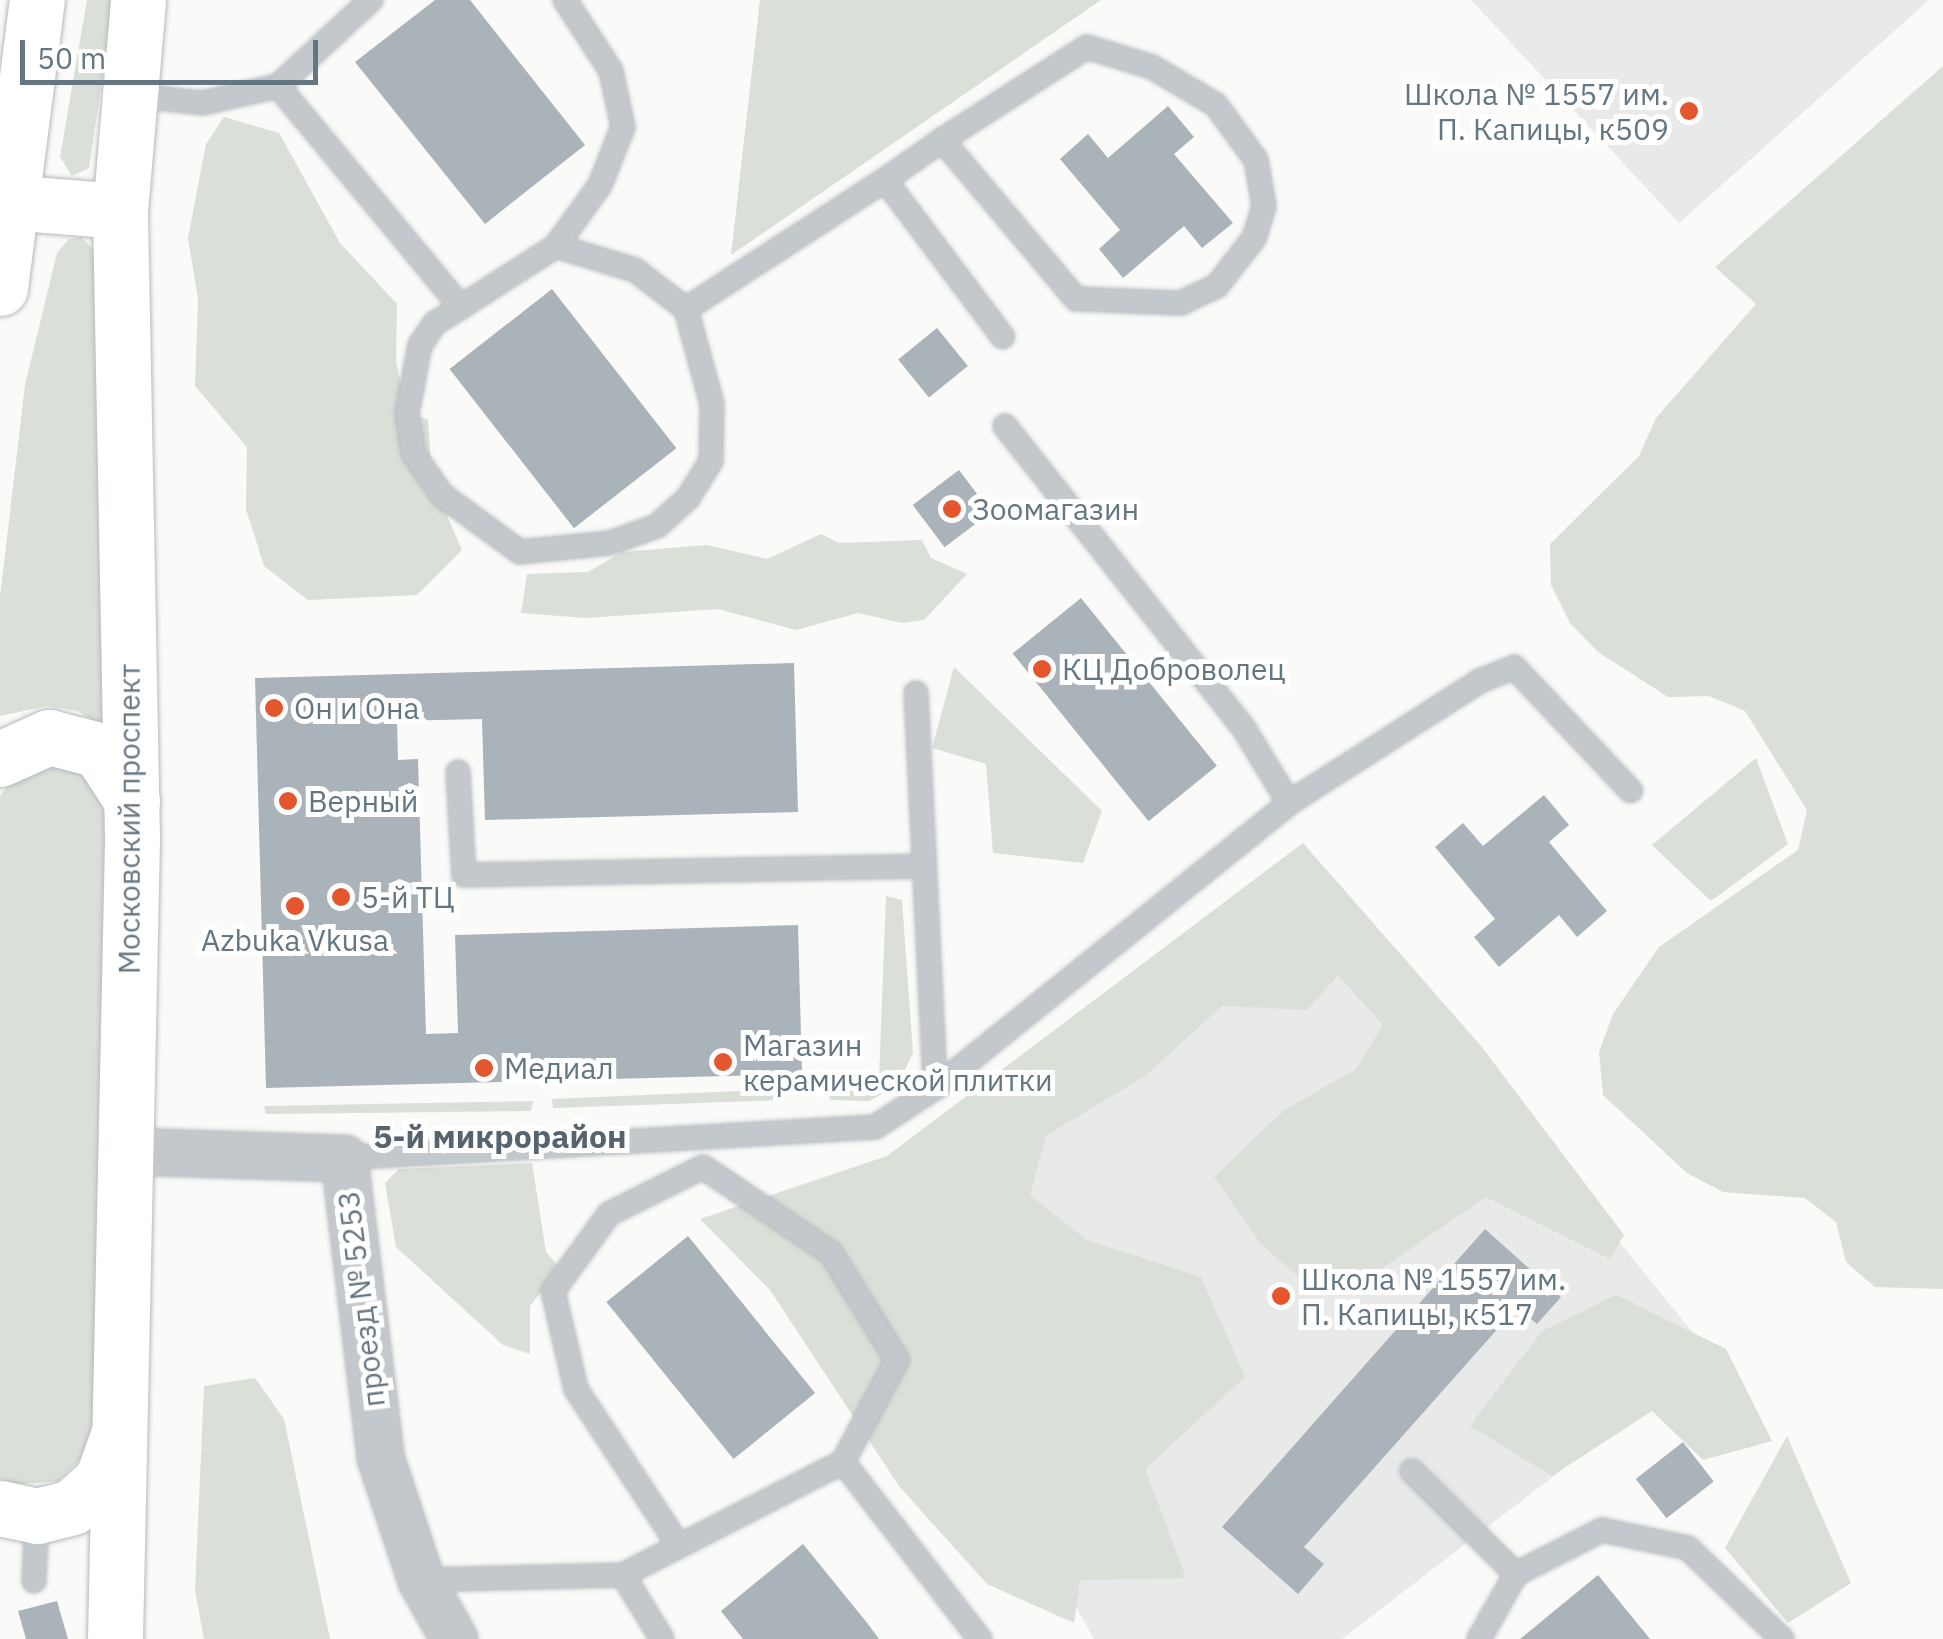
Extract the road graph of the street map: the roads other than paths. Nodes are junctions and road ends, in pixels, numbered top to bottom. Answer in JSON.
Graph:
{"nodes":[{"id":1,"x":37,"y":0,"type":"edge"},
{"id":2,"x":138,"y":0,"type":"edge"},
{"id":3,"x":370,"y":0,"type":"edge"},
{"id":4,"x":565,"y":0,"type":"edge"},
{"id":5,"x":278,"y":86,"type":"junction"},
{"id":6,"x":127,"y":94,"type":"junction"},
{"id":7,"x":942,"y":140,"type":"junction"},
{"id":8,"x":885,"y":180,"type":"junction"},
{"id":9,"x":8,"y":202,"type":"junction"},
{"id":10,"x":120,"y":211,"type":"junction"},
{"id":11,"x":556,"y":246,"type":"junction"},
{"id":12,"x":0,"y":288,"type":"edge"},
{"id":13,"x":462,"y":307,"type":"junction"},
{"id":14,"x":686,"y":310,"type":"junction"},
{"id":15,"x":1003,"y":337,"type":"dead end"},
{"id":16,"x":1005,"y":426,"type":"dead end"},
{"id":17,"x":916,"y":693,"type":"dead end"},
{"id":18,"x":0,"y":759,"type":"edge"},
{"id":19,"x":458,"y":772,"type":"dead end"},
{"id":20,"x":1632,"y":791,"type":"dead end"},
{"id":21,"x":132,"y":801,"type":"junction"},
{"id":22,"x":1289,"y":803,"type":"junction"},
{"id":23,"x":920,"y":866,"type":"junction"},
{"id":24,"x":935,"y":1088,"type":"junction"},
{"id":25,"x":130,"y":1151,"type":"junction"},
{"id":26,"x":344,"y":1158,"type":"junction"},
{"id":27,"x":123,"y":1423,"type":"junction"},
{"id":28,"x":843,"y":1462,"type":"junction"},
{"id":29,"x":1412,"y":1471,"type":"dead end"},
{"id":30,"x":19,"y":1512,"type":"edge"},
{"id":31,"x":679,"y":1546,"type":"junction"},
{"id":32,"x":1516,"y":1574,"type":"junction"},
{"id":33,"x":623,"y":1575,"type":"junction"},
{"id":34,"x":421,"y":1580,"type":"junction"},
{"id":35,"x":34,"y":1582,"type":"dead end"},
{"id":36,"x":115,"y":1639,"type":"edge"},
{"id":37,"x":454,"y":1639,"type":"edge"},
{"id":38,"x":662,"y":1639,"type":"edge"},
{"id":39,"x":980,"y":1639,"type":"edge"},
{"id":40,"x":1480,"y":1639,"type":"edge"},
{"id":41,"x":1782,"y":1639,"type":"edge"}],
"edges":[{"from":1,"to":9,"type":"main road"},
{"from":2,"to":6,"type":"main road","name":"Московский проспект"},
{"from":3,"to":5,"type":"lane"},
{"from":4,"to":11,"type":"lane"},
{"from":5,"to":6,"type":"lane"},
{"from":5,"to":13,"type":"lane"},
{"from":6,"to":10,"type":"main road","name":"Московский проспект"},
{"from":7,"to":7,"type":"lane"},
{"from":7,"to":8,"type":"lane"},
{"from":8,"to":14,"type":"lane"},
{"from":8,"to":15,"type":"lane"},
{"from":9,"to":10,"type":"main road"},
{"from":9,"to":12,"type":"main road"},
{"from":10,"to":21,"type":"main road","name":"Московский проспект"},
{"from":11,"to":13,"type":"lane"},
{"from":11,"to":14,"type":"lane"},
{"from":13,"to":14,"type":"lane"},
{"from":16,"to":22,"type":"lane"},
{"from":17,"to":23,"type":"lane"},
{"from":18,"to":21,"type":"main road"},
{"from":19,"to":23,"type":"lane"},
{"from":20,"to":22,"type":"lane"},
{"from":21,"to":25,"type":"main road","name":"Московский проспект"},
{"from":22,"to":24,"type":"lane"},
{"from":23,"to":24,"type":"lane"},
{"from":24,"to":26,"type":"lane"},
{"from":25,"to":26,"type":"street","name":"проезд № 5253"},
{"from":25,"to":27,"type":"main road","name":"Московский проспект"},
{"from":26,"to":34,"type":"street","name":"проезд № 5253"},
{"from":27,"to":30,"type":"main road"},
{"from":27,"to":36,"type":"main road","name":"Московский проспект"},
{"from":28,"to":31,"type":"lane"},
{"from":28,"to":31,"type":"lane"},
{"from":28,"to":39,"type":"lane"},
{"from":29,"to":32,"type":"lane"},
{"from":30,"to":35,"type":"lane"},
{"from":31,"to":33,"type":"lane"},
{"from":32,"to":40,"type":"lane"},
{"from":32,"to":41,"type":"lane"},
{"from":33,"to":34,"type":"lane"},
{"from":33,"to":38,"type":"lane"},
{"from":34,"to":37,"type":"street","name":"проезд № 5253"}]}
